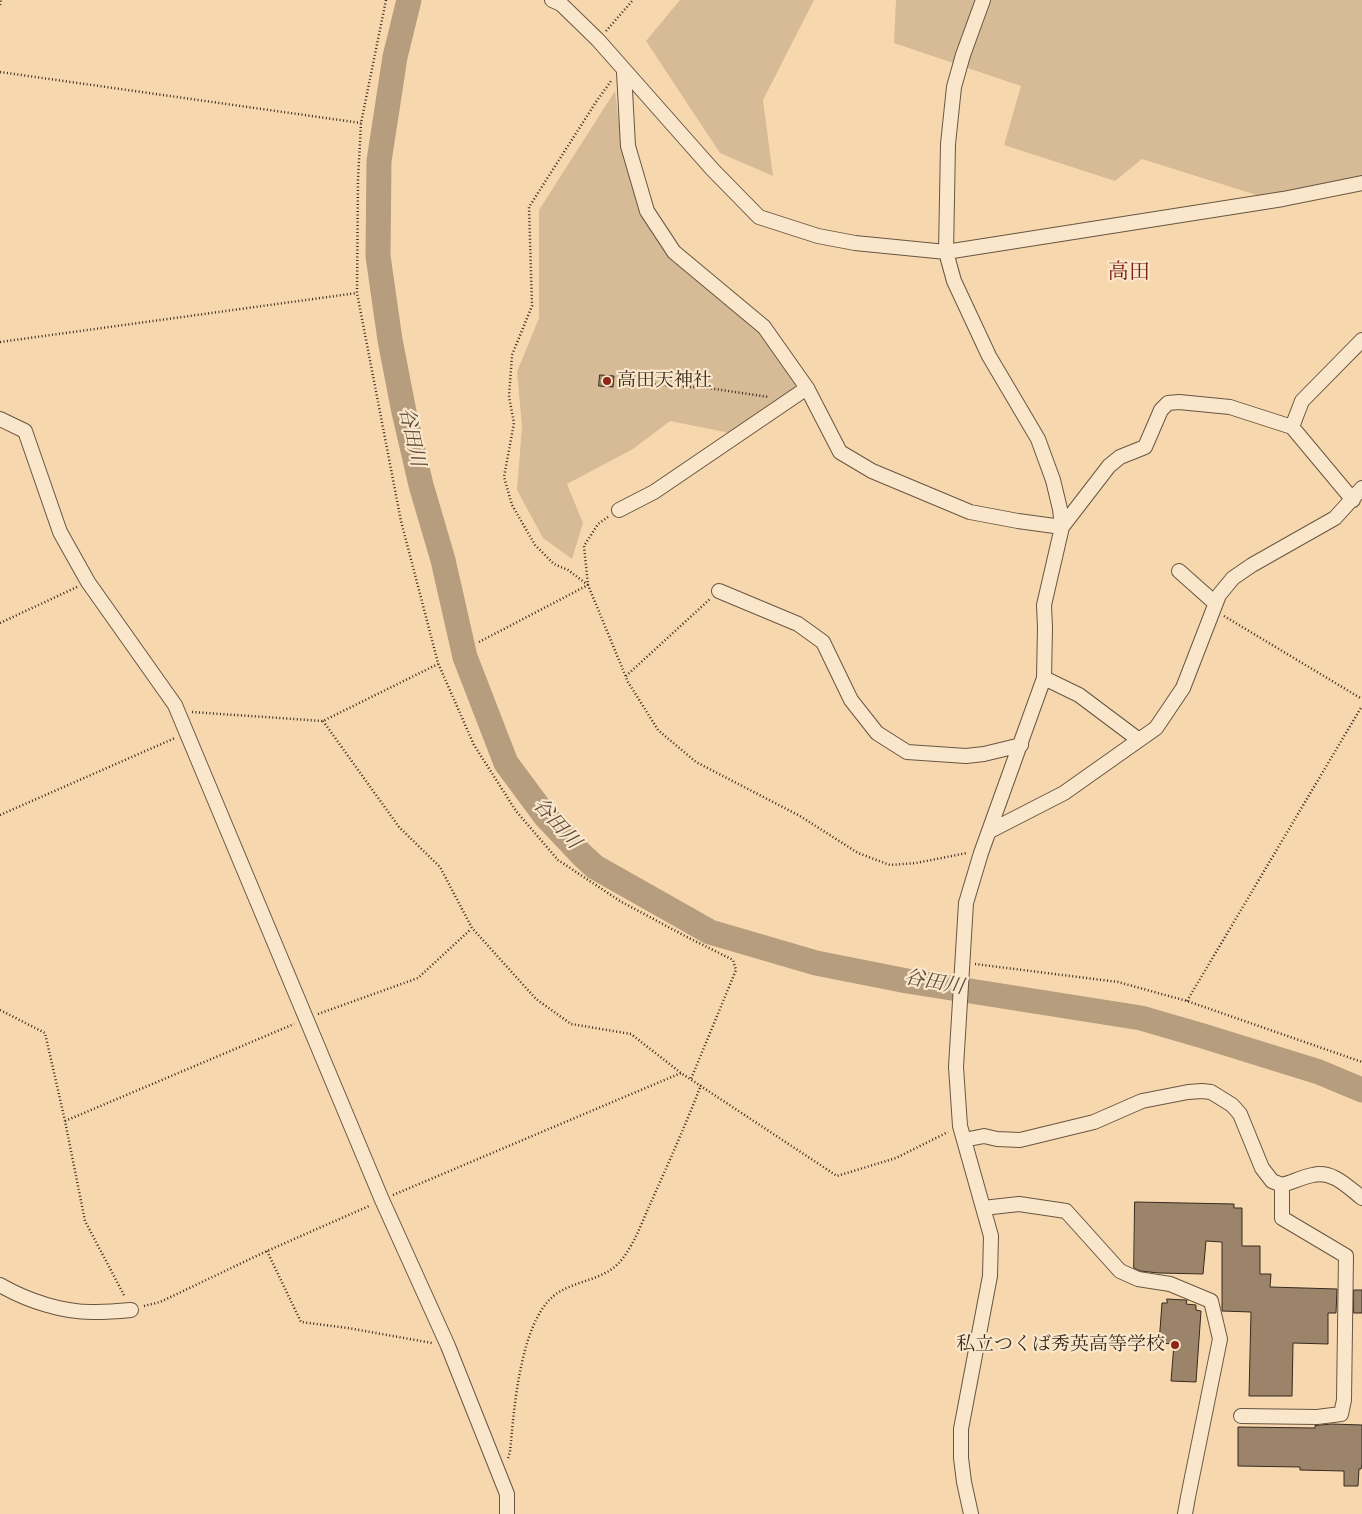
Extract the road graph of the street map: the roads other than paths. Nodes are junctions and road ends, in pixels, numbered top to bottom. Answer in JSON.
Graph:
{"nodes":[{"id":1,"x":552,"y":0,"type":"edge"},
{"id":2,"x":983,"y":0,"type":"edge"},
{"id":3,"x":623,"y":70,"type":"junction"},
{"id":4,"x":1362,"y":183,"type":"edge"},
{"id":5,"x":946,"y":252,"type":"junction"},
{"id":6,"x":1362,"y":340,"type":"edge"},
{"id":7,"x":807,"y":388,"type":"junction"},
{"id":8,"x":0,"y":419,"type":"edge"},
{"id":9,"x":1292,"y":427,"type":"junction"},
{"id":10,"x":1362,"y":488,"type":"edge"},
{"id":11,"x":1353,"y":500,"type":"junction"},
{"id":12,"x":618,"y":510,"type":"road end"},
{"id":13,"x":1062,"y":527,"type":"junction"},
{"id":14,"x":1179,"y":572,"type":"dead end"},
{"id":15,"x":719,"y":591,"type":"road end"},
{"id":16,"x":1214,"y":606,"type":"junction"},
{"id":17,"x":1044,"y":678,"type":"junction"},
{"id":18,"x":1139,"y":740,"type":"junction"},
{"id":19,"x":1021,"y":745,"type":"junction"},
{"id":20,"x":990,"y":831,"type":"junction"},
{"id":21,"x":962,"y":1133,"type":"junction"},
{"id":22,"x":1282,"y":1185,"type":"junction"},
{"id":23,"x":1362,"y":1198,"type":"edge"},
{"id":24,"x":983,"y":1208,"type":"junction"},
{"id":25,"x":0,"y":1285,"type":"edge"},
{"id":26,"x":132,"y":1310,"type":"road end"},
{"id":27,"x":1241,"y":1416,"type":"dead end"},
{"id":28,"x":507,"y":1514,"type":"edge"},
{"id":29,"x":971,"y":1514,"type":"edge"},
{"id":30,"x":1185,"y":1514,"type":"edge"}],
"edges":[{"from":1,"to":3,"type":"street"},
{"from":2,"to":5,"type":"street"},
{"from":3,"to":5,"type":"street"},
{"from":3,"to":7,"type":"street"},
{"from":4,"to":5,"type":"street"},
{"from":5,"to":13,"type":"street"},
{"from":6,"to":9,"type":"street"},
{"from":7,"to":12,"type":"street"},
{"from":7,"to":13,"type":"street"},
{"from":8,"to":28,"type":"street"},
{"from":9,"to":11,"type":"street"},
{"from":9,"to":13,"type":"street"},
{"from":10,"to":11,"type":"street"},
{"from":11,"to":16,"type":"street"},
{"from":13,"to":17,"type":"street"},
{"from":14,"to":16,"type":"street"},
{"from":15,"to":19,"type":"street"},
{"from":16,"to":18,"type":"street"},
{"from":17,"to":18,"type":"street"},
{"from":17,"to":19,"type":"street"},
{"from":18,"to":20,"type":"street"},
{"from":19,"to":20,"type":"street"},
{"from":20,"to":21,"type":"street"},
{"from":21,"to":22,"type":"street"},
{"from":21,"to":24,"type":"street"},
{"from":22,"to":23,"type":"street"},
{"from":22,"to":27,"type":"street"},
{"from":24,"to":29,"type":"street"},
{"from":24,"to":30,"type":"street"},
{"from":25,"to":26,"type":"street"}]}
